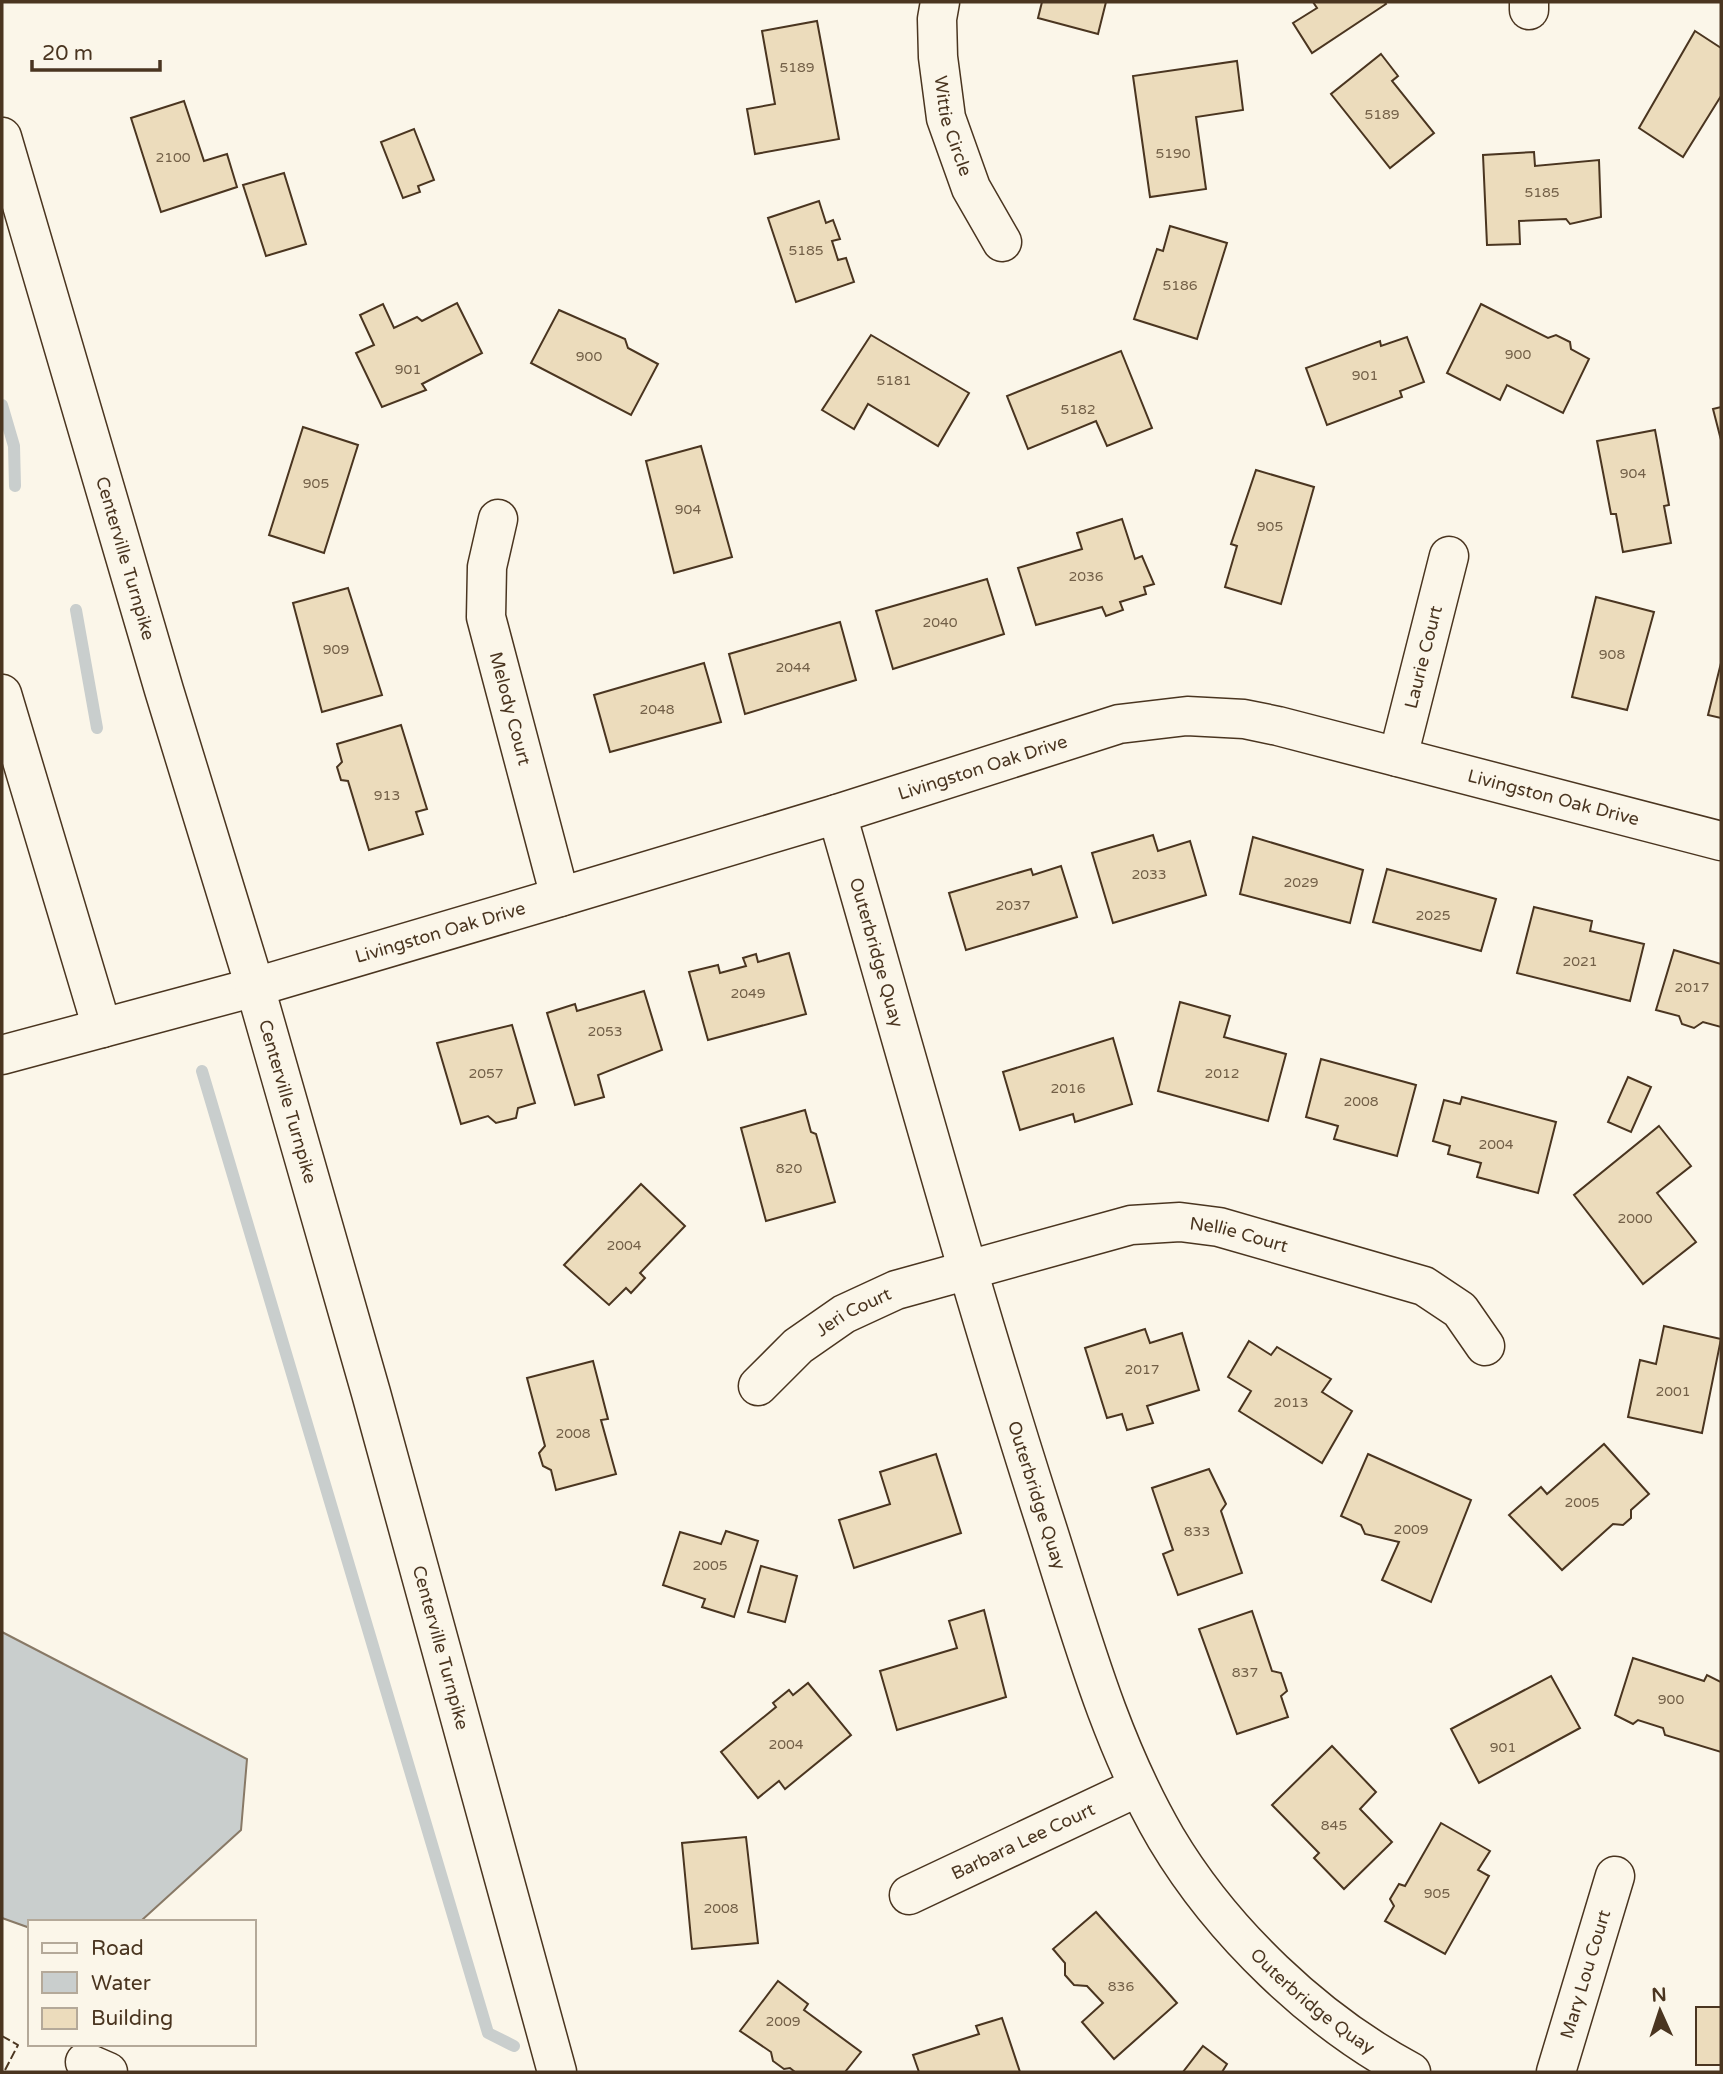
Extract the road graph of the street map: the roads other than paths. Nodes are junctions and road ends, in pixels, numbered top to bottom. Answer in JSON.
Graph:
{"nodes":[{"id":1,"x":940,"y":2,"type":"edge"},
{"id":2,"x":2,"y":137,"type":"edge"},
{"id":3,"x":1003,"y":242,"type":"dead end"},
{"id":4,"x":498,"y":519,"type":"dead end"},
{"id":5,"x":1449,"y":556,"type":"dead end"},
{"id":6,"x":2,"y":694,"type":"edge"},
{"id":7,"x":1398,"y":757,"type":"junction"},
{"id":8,"x":837,"y":814,"type":"junction"},
{"id":9,"x":1721,"y":841,"type":"edge"},
{"id":10,"x":560,"y":898,"type":"junction"},
{"id":11,"x":255,"y":987,"type":"junction"},
{"id":12,"x":102,"y":1028,"type":"junction"},
{"id":13,"x":2,"y":1055,"type":"edge"},
{"id":14,"x":969,"y":1269,"type":"junction"},
{"id":15,"x":1485,"y":1346,"type":"dead end"},
{"id":16,"x":758,"y":1386,"type":"dead end"},
{"id":17,"x":1138,"y":1787,"type":"junction"},
{"id":18,"x":1615,"y":1876,"type":"dead end"},
{"id":19,"x":909,"y":1895,"type":"dead end"},
{"id":20,"x":557,"y":2072,"type":"edge"},
{"id":21,"x":1411,"y":2072,"type":"edge"},
{"id":22,"x":1556,"y":2072,"type":"edge"}],
"edges":[{"from":1,"to":3,"type":"street","name":"Wittie Circle"},
{"from":2,"to":11,"type":"street","name":"Centerville Turnpike"},
{"from":4,"to":10,"type":"street","name":"Melody Court"},
{"from":5,"to":7,"type":"street","name":"Laurie Court"},
{"from":6,"to":12,"type":"street"},
{"from":7,"to":8,"type":"street","name":"Livingston Oak Drive"},
{"from":7,"to":9,"type":"street","name":"Livingston Oak Drive"},
{"from":8,"to":10,"type":"street","name":"Livingston Oak Drive"},
{"from":8,"to":14,"type":"street","name":"Outerbridge Quay"},
{"from":10,"to":11,"type":"street","name":"Livingston Oak Drive"},
{"from":11,"to":12,"type":"street","name":"Livingston Oak Drive"},
{"from":11,"to":20,"type":"street","name":"Centerville Turnpike"},
{"from":12,"to":13,"type":"street","name":"Livingston Oak Drive"},
{"from":14,"to":15,"type":"street","name":"Nellie Court"},
{"from":14,"to":16,"type":"street","name":"Jeri Court"},
{"from":14,"to":17,"type":"street","name":"Outerbridge Quay"},
{"from":17,"to":19,"type":"street","name":"Barbara Lee Court"},
{"from":17,"to":21,"type":"street","name":"Outerbridge Quay"},
{"from":18,"to":22,"type":"street","name":"Mary Lou Court"}]}
